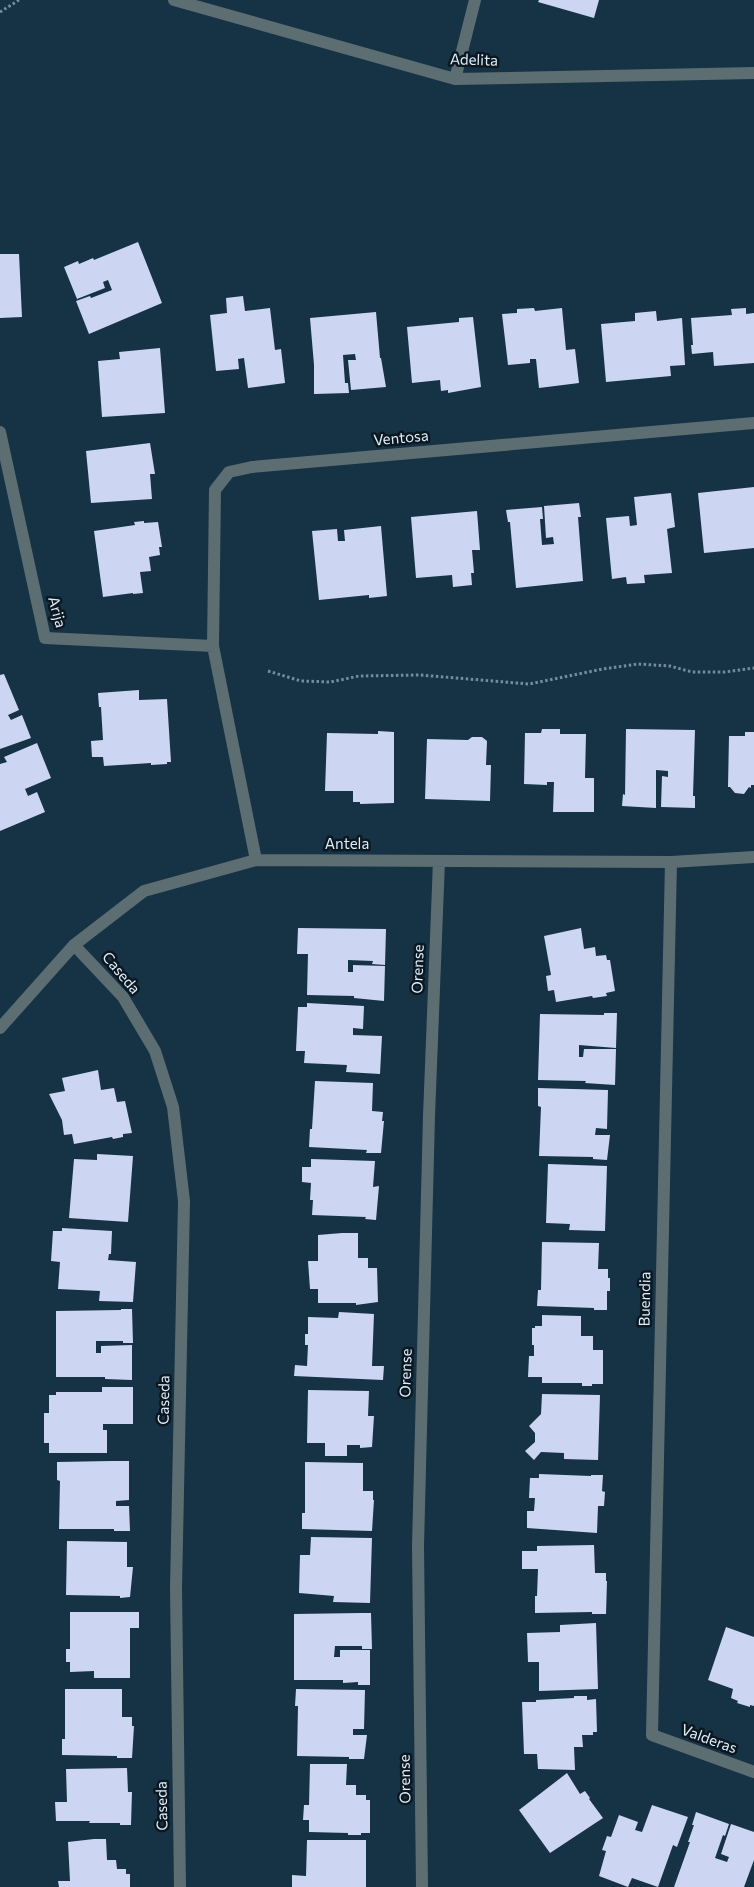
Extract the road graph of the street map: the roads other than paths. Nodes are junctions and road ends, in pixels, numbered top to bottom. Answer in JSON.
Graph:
{"nodes":[{"id":1,"x":174,"y":0,"type":"edge"},
{"id":2,"x":475,"y":0,"type":"edge"},
{"id":3,"x":754,"y":73,"type":"edge"},
{"id":4,"x":455,"y":79,"type":"junction"},
{"id":5,"x":754,"y":423,"type":"edge"},
{"id":6,"x":0,"y":432,"type":"edge"},
{"id":7,"x":213,"y":646,"type":"junction"},
{"id":8,"x":754,"y":857,"type":"edge"},
{"id":9,"x":256,"y":860,"type":"junction"},
{"id":10,"x":439,"y":861,"type":"junction"},
{"id":11,"x":671,"y":862,"type":"junction"},
{"id":12,"x":74,"y":945,"type":"junction"},
{"id":13,"x":0,"y":1028,"type":"edge"},
{"id":14,"x":652,"y":1736,"type":"joint"},
{"id":15,"x":754,"y":1772,"type":"edge"},
{"id":16,"x":180,"y":1887,"type":"edge"},
{"id":17,"x":422,"y":1887,"type":"edge"}],
"edges":[{"from":1,"to":4,"type":"street","name":"Adelita"},
{"from":2,"to":4,"type":"street"},
{"from":3,"to":4,"type":"street","name":"Adelita"},
{"from":5,"to":7,"type":"street","name":"Ventosa"},
{"from":6,"to":7,"type":"street","name":"Arija"},
{"from":7,"to":9,"type":"street"},
{"from":8,"to":11,"type":"street","name":"Antela"},
{"from":9,"to":10,"type":"street","name":"Antela"},
{"from":9,"to":12,"type":"street","name":"Antela"},
{"from":10,"to":11,"type":"street","name":"Antela"},
{"from":10,"to":17,"type":"street","name":"Orense"},
{"from":11,"to":14,"type":"street","name":"Buendia"},
{"from":12,"to":13,"type":"street","name":"Antela"},
{"from":12,"to":16,"type":"street","name":"Caseda"},
{"from":14,"to":15,"type":"street","name":"Valderas"}]}
